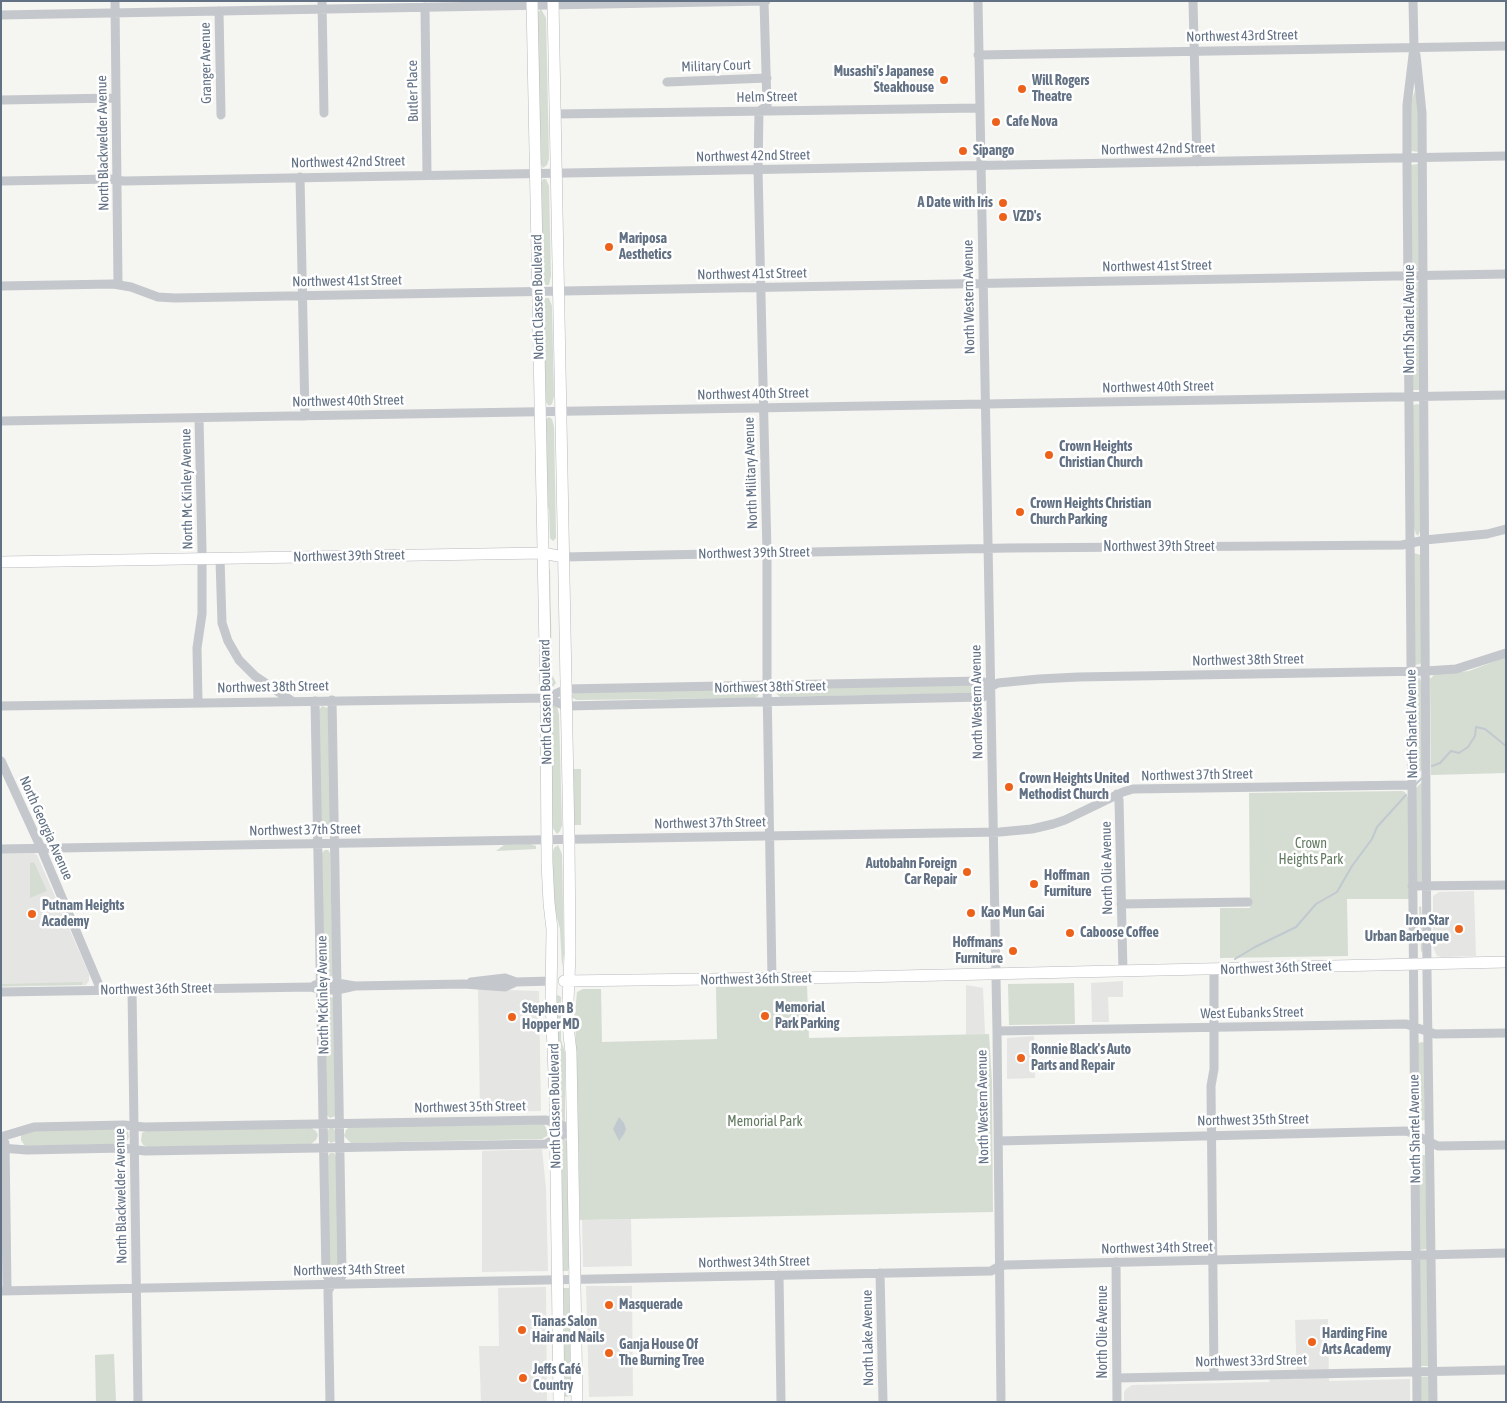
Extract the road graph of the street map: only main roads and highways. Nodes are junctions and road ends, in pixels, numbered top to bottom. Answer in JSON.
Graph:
{"nodes":[{"id":1,"x":532,"y":3,"type":"edge"},
{"id":2,"x":553,"y":3,"type":"edge"},
{"id":3,"x":542,"y":553,"type":"junction"},
{"id":4,"x":563,"y":557,"type":"junction"},
{"id":5,"x":1,"y":562,"type":"edge"},
{"id":6,"x":1506,"y":962,"type":"edge"},
{"id":7,"x":552,"y":981,"type":"junction"},
{"id":8,"x":569,"y":981,"type":"junction"},
{"id":9,"x":559,"y":1402,"type":"edge"},
{"id":10,"x":577,"y":1402,"type":"edge"}],
"edges":[{"from":1,"to":3,"type":"main road","name":"North Classen Boulevard"},
{"from":2,"to":4,"type":"main road","name":"North Classen Boulevard"},
{"from":3,"to":4,"type":"main road","name":"Northwest 39th Street"},
{"from":3,"to":5,"type":"main road","name":"Northwest 39th Street"},
{"from":3,"to":7,"type":"main road","name":"North Classen Boulevard"},
{"from":4,"to":8,"type":"main road","name":"North Classen Boulevard"},
{"from":6,"to":8,"type":"main road","name":"Northwest 36th Street"},
{"from":7,"to":8,"type":"main road","name":"Northwest 36th Street"},
{"from":7,"to":9,"type":"main road","name":"North Classen Boulevard"},
{"from":8,"to":10,"type":"main road","name":"North Classen Boulevard"}]}
